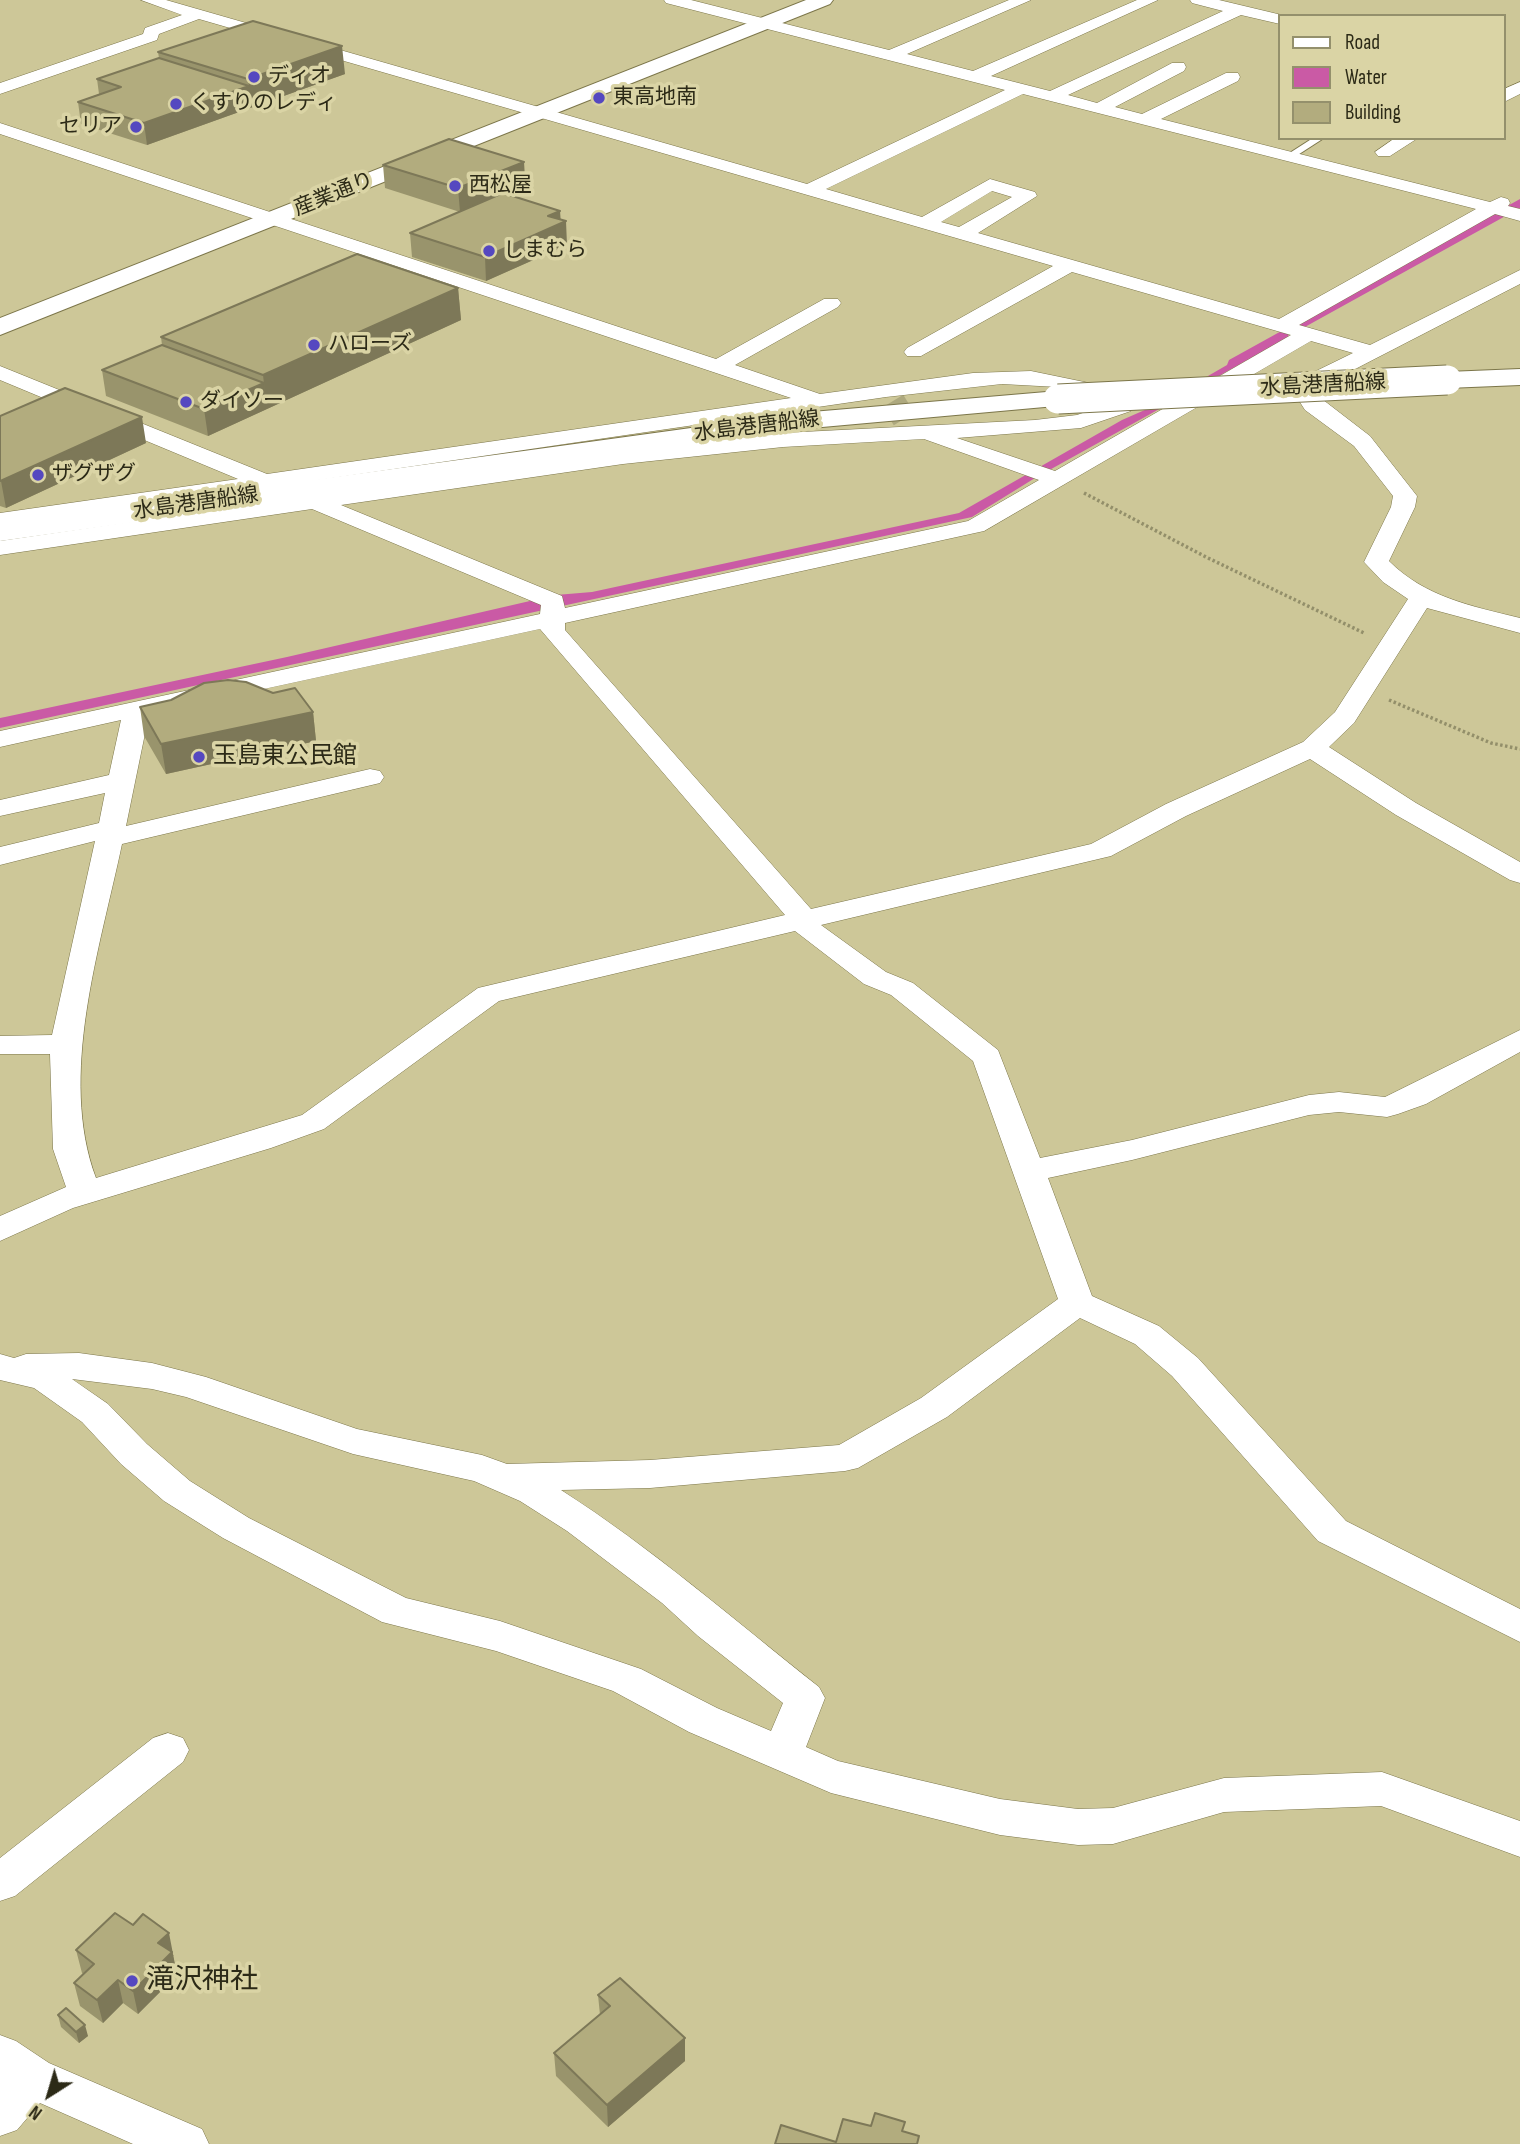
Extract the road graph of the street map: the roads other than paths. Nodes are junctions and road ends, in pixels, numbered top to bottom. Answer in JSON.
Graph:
{"nodes":[{"id":1,"x":149,"y":0,"type":"edge"},
{"id":2,"x":672,"y":0,"type":"edge"},
{"id":3,"x":790,"y":0,"type":"edge"},
{"id":4,"x":823,"y":0,"type":"edge"},
{"id":5,"x":1023,"y":0,"type":"edge"},
{"id":6,"x":1150,"y":0,"type":"edge"},
{"id":7,"x":1198,"y":0,"type":"edge"},
{"id":8,"x":1240,"y":9,"type":"junction"},
{"id":9,"x":199,"y":14,"type":"junction"},
{"id":10,"x":1278,"y":18,"type":"edge"},
{"id":11,"x":755,"y":21,"type":"junction"},
{"id":12,"x":891,"y":55,"type":"junction"},
{"id":13,"x":1178,"y":67,"type":"dead end"},
{"id":14,"x":976,"y":76,"type":"junction"},
{"id":15,"x":1232,"y":77,"type":"dead end"},
{"id":16,"x":1517,"y":77,"type":"edge"},
{"id":17,"x":1022,"y":88,"type":"junction"},
{"id":18,"x":0,"y":89,"type":"edge"},
{"id":19,"x":1506,"y":94,"type":"edge"},
{"id":20,"x":1052,"y":96,"type":"junction"},
{"id":21,"x":1100,"y":108,"type":"junction"},
{"id":22,"x":531,"y":110,"type":"junction"},
{"id":23,"x":1146,"y":120,"type":"junction"},
{"id":24,"x":0,"y":128,"type":"edge"},
{"id":25,"x":1317,"y":140,"type":"edge"},
{"id":26,"x":1405,"y":140,"type":"edge"},
{"id":27,"x":1384,"y":152,"type":"dead end"},
{"id":28,"x":1290,"y":156,"type":"junction"},
{"id":29,"x":809,"y":190,"type":"junction"},
{"id":30,"x":1520,"y":193,"type":"edge"},
{"id":31,"x":1493,"y":207,"type":"junction"},
{"id":32,"x":1520,"y":215,"type":"edge"},
{"id":33,"x":262,"y":216,"type":"junction"},
{"id":34,"x":925,"y":223,"type":"junction"},
{"id":35,"x":961,"y":234,"type":"junction"},
{"id":36,"x":1070,"y":265,"type":"junction"},
{"id":37,"x":1520,"y":276,"type":"edge"},
{"id":38,"x":831,"y":303,"type":"dead end"},
{"id":39,"x":0,"y":310,"type":"edge"},
{"id":40,"x":0,"y":327,"type":"edge"},
{"id":41,"x":1279,"y":327,"type":"junction"},
{"id":42,"x":1309,"y":334,"type":"junction"},
{"id":43,"x":914,"y":352,"type":"dead end"},
{"id":44,"x":1372,"y":352,"type":"junction"},
{"id":45,"x":719,"y":366,"type":"junction"},
{"id":46,"x":0,"y":372,"type":"edge"},
{"id":47,"x":1520,"y":377,"type":"edge"},
{"id":48,"x":817,"y":399,"type":"junction"},
{"id":49,"x":1123,"y":406,"type":"junction"},
{"id":50,"x":899,"y":410,"type":"junction"},
{"id":51,"x":1160,"y":418,"type":"junction"},
{"id":52,"x":1058,"y":479,"type":"junction"},
{"id":53,"x":280,"y":486,"type":"junction"},
{"id":54,"x":318,"y":502,"type":"junction"},
{"id":55,"x":0,"y":520,"type":"edge"},
{"id":56,"x":0,"y":533,"type":"edge"},
{"id":57,"x":0,"y":548,"type":"edge"},
{"id":58,"x":1420,"y":599,"type":"junction"},
{"id":59,"x":555,"y":616,"type":"junction"},
{"id":60,"x":1520,"y":625,"type":"edge"},
{"id":61,"x":137,"y":709,"type":"junction"},
{"id":62,"x":7,"y":733,"type":"edge"},
{"id":63,"x":1312,"y":748,"type":"junction"},
{"id":64,"x":370,"y":777,"type":"dead end"},
{"id":65,"x":121,"y":781,"type":"junction"},
{"id":66,"x":0,"y":808,"type":"edge"},
{"id":67,"x":109,"y":834,"type":"junction"},
{"id":68,"x":0,"y":856,"type":"edge"},
{"id":69,"x":1520,"y":874,"type":"edge"},
{"id":70,"x":804,"y":919,"type":"junction"},
{"id":71,"x":1520,"y":1039,"type":"edge"},
{"id":72,"x":65,"y":1044,"type":"junction"},
{"id":73,"x":0,"y":1045,"type":"edge"},
{"id":74,"x":1031,"y":1171,"type":"junction"},
{"id":75,"x":85,"y":1193,"type":"junction"},
{"id":76,"x":0,"y":1230,"type":"edge"},
{"id":77,"x":1077,"y":1303,"type":"junction"},
{"id":78,"x":0,"y":1366,"type":"edge"},
{"id":79,"x":504,"y":1479,"type":"junction"},
{"id":80,"x":1520,"y":1627,"type":"edge"},
{"id":81,"x":168,"y":1750,"type":"dead end"},
{"id":82,"x":782,"y":1754,"type":"junction"},
{"id":83,"x":1520,"y":1839,"type":"edge"},
{"id":84,"x":0,"y":1883,"type":"edge"},
{"id":85,"x":17,"y":2067,"type":"edge"},
{"id":86,"x":0,"y":2115,"type":"edge"},
{"id":87,"x":185,"y":2144,"type":"edge"}],
"edges":[{"from":1,"to":9,"type":"street"},
{"from":2,"to":11,"type":"street"},
{"from":3,"to":11,"type":"street","name":"産業通り"},
{"from":4,"to":11,"type":"street","name":"産業通り"},
{"from":5,"to":12,"type":"street"},
{"from":6,"to":14,"type":"street"},
{"from":7,"to":8,"type":"street"},
{"from":8,"to":10,"type":"street"},
{"from":8,"to":20,"type":"street"},
{"from":9,"to":18,"type":"street"},
{"from":9,"to":22,"type":"street"},
{"from":11,"to":12,"type":"street"},
{"from":11,"to":22,"type":"street","name":"産業通り"},
{"from":12,"to":14,"type":"street"},
{"from":13,"to":21,"type":"street"},
{"from":14,"to":17,"type":"street"},
{"from":15,"to":23,"type":"street"},
{"from":16,"to":19,"type":"street"},
{"from":17,"to":20,"type":"street"},
{"from":17,"to":29,"type":"street"},
{"from":20,"to":21,"type":"street"},
{"from":21,"to":23,"type":"street"},
{"from":22,"to":29,"type":"street"},
{"from":22,"to":33,"type":"street","name":"産業通り"},
{"from":23,"to":28,"type":"street"},
{"from":24,"to":33,"type":"street"},
{"from":25,"to":28,"type":"lane"},
{"from":26,"to":27,"type":"street"},
{"from":28,"to":31,"type":"street"},
{"from":29,"to":34,"type":"street"},
{"from":30,"to":31,"type":"street"},
{"from":31,"to":32,"type":"street"},
{"from":31,"to":41,"type":"street"},
{"from":33,"to":39,"type":"street","name":"産業通り"},
{"from":33,"to":40,"type":"street","name":"産業通り"},
{"from":33,"to":45,"type":"street"},
{"from":34,"to":35,"type":"street"},
{"from":34,"to":35,"type":"street"},
{"from":35,"to":36,"type":"street"},
{"from":36,"to":41,"type":"street"},
{"from":36,"to":43,"type":"street"},
{"from":37,"to":44,"type":"street"},
{"from":38,"to":45,"type":"street"},
{"from":41,"to":42,"type":"street"},
{"from":42,"to":44,"type":"street"},
{"from":42,"to":51,"type":"street"},
{"from":44,"to":58,"type":"street"},
{"from":45,"to":48,"type":"street"},
{"from":46,"to":53,"type":"street"},
{"from":47,"to":53,"type":"street","name":"水島港唐船線","bridge":true},
{"from":48,"to":50,"type":"street"},
{"from":48,"to":53,"type":"street"},
{"from":49,"to":50,"type":"street"},
{"from":49,"to":50,"type":"street"},
{"from":49,"to":51,"type":"street"},
{"from":50,"to":52,"type":"street"},
{"from":50,"to":54,"type":"street"},
{"from":51,"to":52,"type":"street"},
{"from":52,"to":59,"type":"street"},
{"from":53,"to":54,"type":"street"},
{"from":53,"to":55,"type":"street"},
{"from":53,"to":56,"type":"street","name":"水島港唐船線"},
{"from":54,"to":57,"type":"street"},
{"from":54,"to":59,"type":"street"},
{"from":58,"to":60,"type":"street"},
{"from":58,"to":63,"type":"street"},
{"from":59,"to":61,"type":"street"},
{"from":59,"to":70,"type":"street"},
{"from":61,"to":62,"type":"street"},
{"from":61,"to":65,"type":"street"},
{"from":63,"to":69,"type":"street"},
{"from":63,"to":70,"type":"street"},
{"from":64,"to":67,"type":"street"},
{"from":65,"to":66,"type":"street"},
{"from":65,"to":67,"type":"street"},
{"from":67,"to":68,"type":"street"},
{"from":67,"to":72,"type":"street"},
{"from":70,"to":74,"type":"street"},
{"from":70,"to":75,"type":"street"},
{"from":71,"to":74,"type":"street"},
{"from":72,"to":73,"type":"street"},
{"from":72,"to":75,"type":"street"},
{"from":74,"to":77,"type":"street"},
{"from":75,"to":76,"type":"street"},
{"from":77,"to":79,"type":"street"},
{"from":77,"to":80,"type":"street"},
{"from":78,"to":79,"type":"street"},
{"from":78,"to":82,"type":"street"},
{"from":79,"to":82,"type":"street"},
{"from":81,"to":84,"type":"street"},
{"from":82,"to":83,"type":"street"},
{"from":85,"to":86,"type":"street"},
{"from":85,"to":87,"type":"street"}]}
